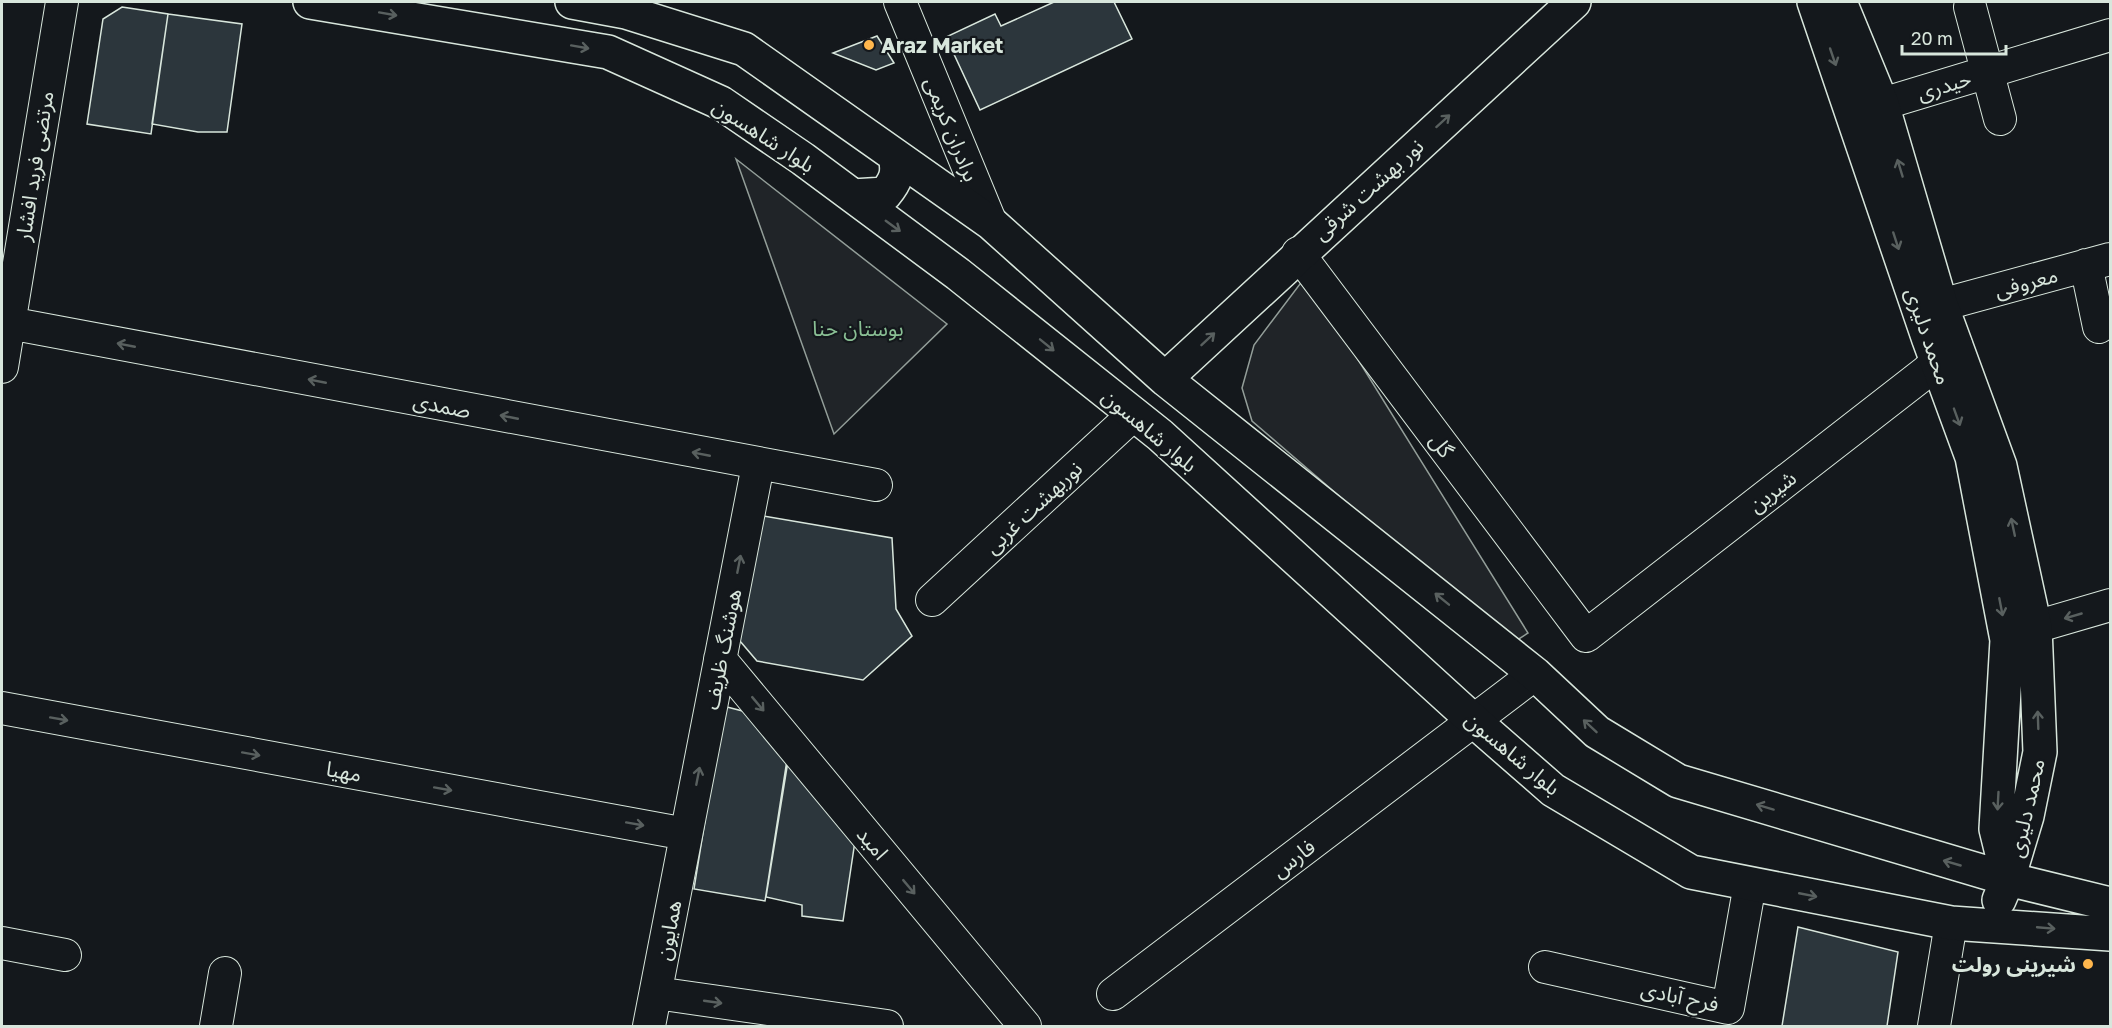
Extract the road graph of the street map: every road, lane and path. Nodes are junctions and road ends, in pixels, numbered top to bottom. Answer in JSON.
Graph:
{"nodes":[{"id":1,"x":62,"y":2,"type":"edge"},
{"id":2,"x":310,"y":2,"type":"edge"},
{"id":3,"x":572,"y":2,"type":"edge"},
{"id":4,"x":900,"y":2,"type":"edge"},
{"id":5,"x":1574,"y":2,"type":"edge"},
{"id":6,"x":1814,"y":2,"type":"edge"},
{"id":7,"x":1840,"y":2,"type":"edge"},
{"id":8,"x":1971,"y":7,"type":"dead end"},
{"id":9,"x":2110,"y":35,"type":"edge"},
{"id":10,"x":1986,"y":73,"type":"junction"},
{"id":11,"x":1881,"y":104,"type":"junction"},
{"id":12,"x":2000,"y":119,"type":"dead end"},
{"id":13,"x":895,"y":156,"type":"junction"},
{"id":14,"x":853,"y":196,"type":"junction"},
{"id":15,"x":991,"y":223,"type":"junction"},
{"id":16,"x":1299,"y":253,"type":"junction"},
{"id":17,"x":2098,"y":262,"type":"edge"},
{"id":18,"x":1941,"y":305,"type":"junction"},
{"id":19,"x":9,"y":323,"type":"junction"},
{"id":20,"x":2099,"y":327,"type":"dead end"},
{"id":21,"x":1947,"y":353,"type":"junction"},
{"id":22,"x":2,"y":367,"type":"edge"},
{"id":23,"x":1165,"y":379,"type":"junction"},
{"id":24,"x":1134,"y":414,"type":"junction"},
{"id":25,"x":758,"y":465,"type":"junction"},
{"id":26,"x":876,"y":485,"type":"dead end"},
{"id":27,"x":932,"y":600,"type":"dead end"},
{"id":28,"x":2110,"y":605,"type":"edge"},
{"id":29,"x":2035,"y":627,"type":"junction"},
{"id":30,"x":1586,"y":636,"type":"joint"},
{"id":31,"x":720,"y":659,"type":"junction"},
{"id":32,"x":1535,"y":674,"type":"junction"},
{"id":33,"x":2,"y":708,"type":"edge"},
{"id":34,"x":1474,"y":722,"type":"junction"},
{"id":35,"x":686,"y":834,"type":"junction"},
{"id":36,"x":2008,"y":879,"type":"junction"},
{"id":37,"x":1750,"y":884,"type":"junction"},
{"id":38,"x":2110,"y":904,"type":"edge"},
{"id":39,"x":1951,"y":923,"type":"junction"},
{"id":40,"x":1988,"y":924,"type":"junction"},
{"id":41,"x":2110,"y":933,"type":"edge"},
{"id":42,"x":2,"y":943,"type":"edge"},
{"id":43,"x":64,"y":955,"type":"dead end"},
{"id":44,"x":1545,"y":967,"type":"dead end"},
{"id":45,"x":225,"y":973,"type":"dead end"},
{"id":46,"x":656,"y":993,"type":"junction"},
{"id":47,"x":1113,"y":994,"type":"dead end"},
{"id":48,"x":216,"y":1026,"type":"edge"},
{"id":49,"x":649,"y":1026,"type":"edge"},
{"id":50,"x":887,"y":1026,"type":"edge"},
{"id":51,"x":1026,"y":1026,"type":"edge"},
{"id":52,"x":1934,"y":1026,"type":"edge"}],
"edges":[{"from":1,"to":19,"type":"street","name":"مرتضی فرید افشار"},
{"from":2,"to":14,"type":"main road","name":"بلوار شاهسون","one_way":true},
{"from":3,"to":13,"type":"main road"},
{"from":4,"to":15,"type":"street","name":"برادران کریمی"},
{"from":16,"to":5,"type":"main road","name":"نور بهشت شرقی","one_way":true},
{"from":6,"to":21,"type":"main road","name":"محمد دلیری","one_way":true},
{"from":7,"to":11,"type":"main road","name":"محمد دلیری"},
{"from":8,"to":10,"type":"street"},
{"from":9,"to":10,"type":"street","name":"حیدری"},
{"from":10,"to":11,"type":"street","name":"حیدری"},
{"from":10,"to":12,"type":"street"},
{"from":18,"to":11,"type":"main road","name":"محمد دلیری","one_way":true},
{"from":13,"to":14,"type":"main road"},
{"from":13,"to":15,"type":"main road"},
{"from":14,"to":24,"type":"main road","name":"بلوار شاهسون","one_way":true},
{"from":15,"to":23,"type":"main road"},
{"from":23,"to":16,"type":"main road","name":"نور بهشت شرقی","one_way":true},
{"from":16,"to":30,"type":"street","name":"گل"},
{"from":17,"to":18,"type":"street","name":"معروفی"},
{"from":17,"to":20,"type":"street"},
{"from":18,"to":21,"type":"main road","name":"محمد دلیری"},
{"from":19,"to":22,"type":"street","name":"مرتضی فرید افشار"},
{"from":25,"to":19,"type":"street","name":"صمدی","one_way":true},
{"from":29,"to":21,"type":"main road","name":"محمد دلیری","one_way":true},
{"from":21,"to":30,"type":"street","name":"شیرین"},
{"from":21,"to":36,"type":"main road","name":"محمد دلیری","one_way":true},
{"from":32,"to":23,"type":"main road","one_way":true},
{"from":24,"to":27,"type":"street","name":"نوربهشت غربی"},
{"from":24,"to":34,"type":"main road","name":"بلوار شاهسون"},
{"from":25,"to":26,"type":"street","name":"صمدی"},
{"from":31,"to":25,"type":"street","name":"هوشنگ ظریف","one_way":true},
{"from":28,"to":29,"type":"street","one_way":true},
{"from":36,"to":29,"type":"main road","name":"محمد دلیری","one_way":true},
{"from":35,"to":31,"type":"street","name":"هوشنگ ظریف","one_way":true},
{"from":31,"to":51,"type":"street","name":"امید","one_way":true},
{"from":32,"to":34,"type":"street","name":"فارس"},
{"from":36,"to":32,"type":"main road","one_way":true},
{"from":33,"to":35,"type":"street","name":"مهیا","one_way":true},
{"from":34,"to":37,"type":"main road","name":"بلوار شاهسون"},
{"from":34,"to":47,"type":"street","name":"فارس"},
{"from":35,"to":46,"type":"street","name":"همایون"},
{"from":36,"to":38,"type":"main road"},
{"from":36,"to":40,"type":"main road"},
{"from":37,"to":39,"type":"main road","name":"بلوار شاهسون","one_way":true},
{"from":37,"to":44,"type":"street","name":"فرح آبادی"},
{"from":39,"to":40,"type":"main road","name":"بلوار شاهسون"},
{"from":39,"to":52,"type":"street"},
{"from":40,"to":41,"type":"main road","name":"بلوار شاهسون","one_way":true},
{"from":42,"to":43,"type":"street"},
{"from":45,"to":48,"type":"street"},
{"from":46,"to":49,"type":"street","name":"همایون"},
{"from":46,"to":50,"type":"street","one_way":true}]}
